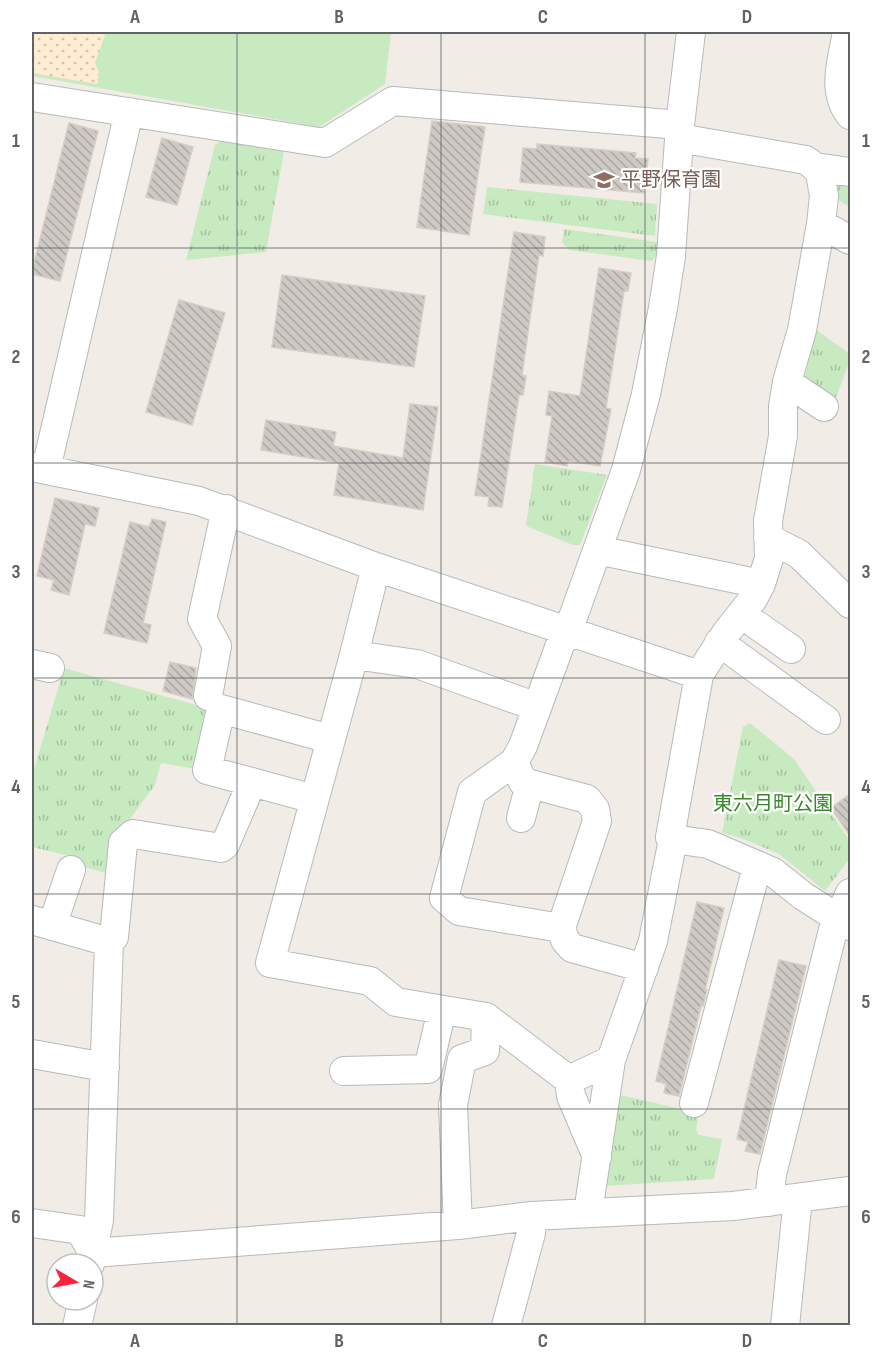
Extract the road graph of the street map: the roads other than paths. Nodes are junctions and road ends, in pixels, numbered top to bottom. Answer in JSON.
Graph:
{"nodes":[{"id":1,"x":691,"y":32,"type":"edge"},
{"id":2,"x":847,"y":32,"type":"edge"},
{"id":3,"x":846,"y":63,"type":"edge"},
{"id":4,"x":32,"y":97,"type":"edge"},
{"id":5,"x":129,"y":112,"type":"junction"},
{"id":6,"x":850,"y":115,"type":"edge"},
{"id":7,"x":679,"y":131,"type":"junction"},
{"id":8,"x":815,"y":167,"type":"junction"},
{"id":9,"x":850,"y":172,"type":"edge"},
{"id":10,"x":821,"y":224,"type":"junction"},
{"id":11,"x":850,"y":240,"type":"edge"},
{"id":12,"x":787,"y":382,"type":"junction"},
{"id":13,"x":824,"y":407,"type":"dead end"},
{"id":14,"x":39,"y":468,"type":"edge"},
{"id":15,"x":226,"y":509,"type":"junction"},
{"id":16,"x":768,"y":538,"type":"junction"},
{"id":17,"x":597,"y":550,"type":"junction"},
{"id":18,"x":376,"y":567,"type":"junction"},
{"id":19,"x":761,"y":584,"type":"junction"},
{"id":20,"x":850,"y":604,"type":"edge"},
{"id":21,"x":741,"y":614,"type":"junction"},
{"id":22,"x":568,"y":631,"type":"junction"},
{"id":23,"x":720,"y":642,"type":"junction"},
{"id":24,"x":791,"y":649,"type":"dead end"},
{"id":25,"x":354,"y":655,"type":"junction"},
{"id":26,"x":699,"y":675,"type":"junction"},
{"id":27,"x":208,"y":696,"type":"dead end"},
{"id":28,"x":537,"y":707,"type":"junction"},
{"id":29,"x":826,"y":720,"type":"dead end"},
{"id":30,"x":330,"y":739,"type":"junction"},
{"id":31,"x":522,"y":773,"type":"junction"},
{"id":32,"x":252,"y":782,"type":"junction"},
{"id":33,"x":314,"y":799,"type":"junction"},
{"id":34,"x":521,"y":818,"type":"dead end"},
{"id":35,"x":673,"y":838,"type":"junction"},
{"id":36,"x":757,"y":867,"type":"junction"},
{"id":37,"x":70,"y":870,"type":"dead end"},
{"id":38,"x":850,"y":892,"type":"edge"},
{"id":39,"x":844,"y":922,"type":"edge"},
{"id":40,"x":42,"y":923,"type":"edge"},
{"id":41,"x":561,"y":928,"type":"junction"},
{"id":42,"x":109,"y":942,"type":"junction"},
{"id":43,"x":644,"y":968,"type":"junction"},
{"id":44,"x":442,"y":1010,"type":"junction"},
{"id":45,"x":486,"y":1017,"type":"junction"},
{"id":46,"x":32,"y":1054,"type":"edge"},
{"id":47,"x":611,"y":1060,"type":"junction"},
{"id":48,"x":105,"y":1067,"type":"junction"},
{"id":49,"x":344,"y":1071,"type":"dead end"},
{"id":50,"x":569,"y":1080,"type":"junction"},
{"id":51,"x":694,"y":1103,"type":"dead end"},
{"id":52,"x":597,"y":1157,"type":"junction"},
{"id":53,"x":850,"y":1191,"type":"edge"},
{"id":54,"x":798,"y":1198,"type":"junction"},
{"id":55,"x":769,"y":1202,"type":"junction"},
{"id":56,"x":590,"y":1212,"type":"junction"},
{"id":57,"x":531,"y":1216,"type":"junction"},
{"id":58,"x":32,"y":1223,"type":"edge"},
{"id":59,"x":458,"y":1225,"type":"junction"},
{"id":60,"x":89,"y":1252,"type":"edge"},
{"id":61,"x":92,"y":1252,"type":"edge"},
{"id":62,"x":105,"y":1257,"type":"edge"},
{"id":63,"x":506,"y":1326,"type":"edge"},
{"id":64,"x":785,"y":1326,"type":"edge"}],
"edges":[{"from":1,"to":7,"type":"street"},
{"from":2,"to":3,"type":"street"},
{"from":3,"to":6,"type":"street"},
{"from":4,"to":5,"type":"street"},
{"from":5,"to":7,"type":"street"},
{"from":5,"to":14,"type":"street"},
{"from":7,"to":8,"type":"street"},
{"from":7,"to":17,"type":"street"},
{"from":8,"to":9,"type":"street"},
{"from":8,"to":10,"type":"street"},
{"from":10,"to":11,"type":"street"},
{"from":10,"to":12,"type":"street"},
{"from":12,"to":13,"type":"street"},
{"from":12,"to":16,"type":"street"},
{"from":14,"to":15,"type":"street"},
{"from":15,"to":18,"type":"street"},
{"from":15,"to":27,"type":"street"},
{"from":16,"to":19,"type":"street"},
{"from":16,"to":20,"type":"street"},
{"from":17,"to":19,"type":"street"},
{"from":17,"to":22,"type":"street"},
{"from":18,"to":22,"type":"street"},
{"from":18,"to":25,"type":"street"},
{"from":19,"to":21,"type":"street"},
{"from":21,"to":23,"type":"street"},
{"from":21,"to":24,"type":"street"},
{"from":22,"to":26,"type":"street"},
{"from":22,"to":28,"type":"street"},
{"from":23,"to":26,"type":"street"},
{"from":23,"to":29,"type":"street"},
{"from":25,"to":28,"type":"street"},
{"from":25,"to":30,"type":"street"},
{"from":26,"to":35,"type":"street"},
{"from":28,"to":31,"type":"street"},
{"from":30,"to":32,"type":"street"},
{"from":30,"to":33,"type":"street"},
{"from":31,"to":34,"type":"street"},
{"from":31,"to":41,"type":"street"},
{"from":31,"to":41,"type":"street"},
{"from":32,"to":33,"type":"street"},
{"from":32,"to":42,"type":"street"},
{"from":33,"to":44,"type":"street"},
{"from":35,"to":36,"type":"street"},
{"from":35,"to":43,"type":"street"},
{"from":36,"to":39,"type":"street"},
{"from":36,"to":51,"type":"street"},
{"from":37,"to":40,"type":"street"},
{"from":38,"to":39,"type":"street"},
{"from":39,"to":55,"type":"street"},
{"from":40,"to":42,"type":"street"},
{"from":41,"to":43,"type":"street"},
{"from":42,"to":48,"type":"street"},
{"from":43,"to":47,"type":"street"},
{"from":44,"to":45,"type":"street"},
{"from":44,"to":49,"type":"street"},
{"from":45,"to":50,"type":"street"},
{"from":45,"to":59,"type":"street"},
{"from":46,"to":48,"type":"street"},
{"from":47,"to":50,"type":"street"},
{"from":47,"to":52,"type":"street"},
{"from":48,"to":61,"type":"street"},
{"from":50,"to":52,"type":"street"},
{"from":52,"to":56,"type":"street"},
{"from":53,"to":54,"type":"street"},
{"from":54,"to":55,"type":"street"},
{"from":54,"to":64,"type":"street"},
{"from":55,"to":56,"type":"street"},
{"from":56,"to":57,"type":"street"},
{"from":57,"to":59,"type":"street"},
{"from":57,"to":63,"type":"street"},
{"from":58,"to":60,"type":"street"},
{"from":59,"to":62,"type":"street"}]}
